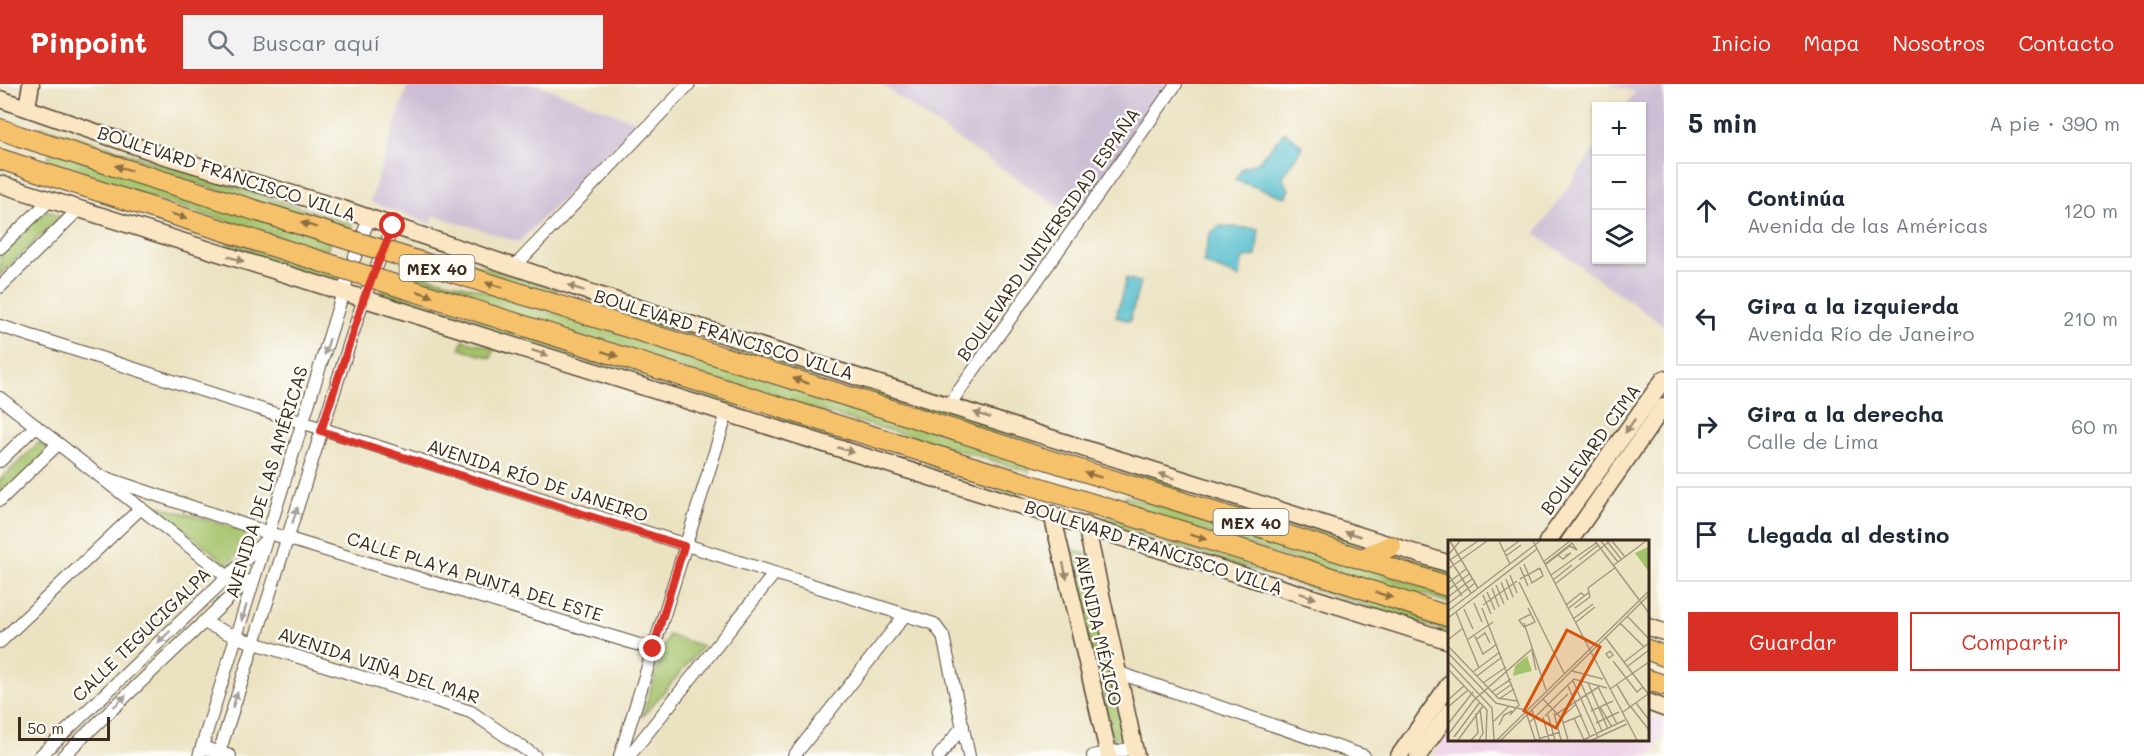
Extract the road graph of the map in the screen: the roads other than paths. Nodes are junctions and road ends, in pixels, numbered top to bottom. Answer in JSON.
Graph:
{"nodes":[{"id":1,"x":31,"y":84,"type":"edge"},
{"id":2,"x":689,"y":84,"type":"edge"},
{"id":3,"x":1176,"y":84,"type":"edge"},
{"id":4,"x":0,"y":99,"type":"edge"},
{"id":5,"x":27,"y":107,"type":"junction"},
{"id":6,"x":0,"y":129,"type":"edge"},
{"id":7,"x":0,"y":159,"type":"edge"},
{"id":8,"x":0,"y":184,"type":"edge"},
{"id":9,"x":50,"y":201,"type":"junction"},
{"id":10,"x":77,"y":211,"type":"junction"},
{"id":11,"x":369,"y":218,"type":"junction"},
{"id":12,"x":393,"y":226,"type":"junction"},
{"id":13,"x":0,"y":248,"type":"edge"},
{"id":14,"x":514,"y":267,"type":"junction"},
{"id":15,"x":0,"y":287,"type":"edge"},
{"id":16,"x":344,"y":291,"type":"junction"},
{"id":17,"x":364,"y":298,"type":"junction"},
{"id":18,"x":0,"y":326,"type":"edge"},
{"id":19,"x":1664,"y":379,"type":"edge"},
{"id":20,"x":0,"y":398,"type":"edge"},
{"id":21,"x":949,"y":405,"type":"junction"},
{"id":22,"x":1664,"y":406,"type":"edge"},
{"id":23,"x":727,"y":413,"type":"junction"},
{"id":24,"x":303,"y":424,"type":"junction"},
{"id":25,"x":36,"y":426,"type":"junction"},
{"id":26,"x":321,"y":431,"type":"junction"},
{"id":27,"x":58,"y":444,"type":"junction"},
{"id":28,"x":0,"y":462,"type":"edge"},
{"id":29,"x":100,"y":476,"type":"junction"},
{"id":30,"x":0,"y":500,"type":"edge"},
{"id":31,"x":141,"y":508,"type":"junction"},
{"id":32,"x":1052,"y":514,"type":"junction"},
{"id":33,"x":1086,"y":525,"type":"junction"},
{"id":34,"x":268,"y":536,"type":"junction"},
{"id":35,"x":287,"y":538,"type":"junction"},
{"id":36,"x":1548,"y":540,"type":"edge"},
{"id":37,"x":1570,"y":540,"type":"edge"},
{"id":38,"x":684,"y":546,"type":"junction"},
{"id":39,"x":1390,"y":546,"type":"junction"},
{"id":40,"x":1362,"y":559,"type":"junction"},
{"id":41,"x":1448,"y":564,"type":"edge"},
{"id":42,"x":257,"y":571,"type":"junction"},
{"id":43,"x":774,"y":574,"type":"junction"},
{"id":44,"x":228,"y":576,"type":"junction"},
{"id":45,"x":241,"y":586,"type":"junction"},
{"id":46,"x":1448,"y":587,"type":"edge"},
{"id":47,"x":906,"y":615,"type":"junction"},
{"id":48,"x":1448,"y":617,"type":"edge"},
{"id":49,"x":203,"y":622,"type":"junction"},
{"id":50,"x":1649,"y":628,"type":"edge"},
{"id":51,"x":1664,"y":632,"type":"edge"},
{"id":52,"x":236,"y":637,"type":"junction"},
{"id":53,"x":1448,"y":641,"type":"edge"},
{"id":54,"x":0,"y":642,"type":"edge"},
{"id":55,"x":254,"y":643,"type":"junction"},
{"id":56,"x":653,"y":649,"type":"junction"},
{"id":57,"x":1649,"y":651,"type":"edge"},
{"id":58,"x":1664,"y":656,"type":"edge"},
{"id":59,"x":1119,"y":673,"type":"junction"},
{"id":60,"x":1649,"y":681,"type":"edge"},
{"id":61,"x":1448,"y":683,"type":"edge"},
{"id":62,"x":1664,"y":685,"type":"edge"},
{"id":63,"x":1649,"y":703,"type":"edge"},
{"id":64,"x":1664,"y":708,"type":"edge"},
{"id":65,"x":1448,"y":712,"type":"edge"},
{"id":66,"x":963,"y":726,"type":"junction"},
{"id":67,"x":200,"y":751,"type":"edge"},
{"id":68,"x":1135,"y":752,"type":"edge"},
{"id":69,"x":222,"y":755,"type":"edge"},
{"id":70,"x":1103,"y":755,"type":"edge"},
{"id":71,"x":40,"y":756,"type":"edge"},
{"id":72,"x":63,"y":756,"type":"edge"},
{"id":73,"x":535,"y":756,"type":"edge"},
{"id":74,"x":620,"y":756,"type":"edge"},
{"id":75,"x":629,"y":756,"type":"edge"},
{"id":76,"x":794,"y":756,"type":"edge"},
{"id":77,"x":939,"y":756,"type":"edge"},
{"id":78,"x":969,"y":756,"type":"edge"},
{"id":79,"x":1364,"y":756,"type":"edge"},
{"id":80,"x":1399,"y":756,"type":"edge"},
{"id":81,"x":1418,"y":756,"type":"edge"}],
"edges":[{"from":1,"to":5,"type":"street"},
{"from":2,"to":14,"type":"street"},
{"from":3,"to":21,"type":"street","name":"BOULEVARD UNIVERSIDAD ESPAÑA"},
{"from":4,"to":5,"type":"street","name":"BOULEVARD FRANCISCO VILLA"},
{"from":5,"to":11,"type":"street","name":"BOULEVARD FRANCISCO VILLA"},
{"from":40,"to":6,"type":"main road","name":"BOULEVARD FRANCISCO VILLA","number":"MEX 40","one_way":true,"bridge":true},
{"from":7,"to":48,"type":"main road","name":"BOULEVARD FRANCISCO VILLA","number":"MEX 40","one_way":true,"bridge":true},
{"from":8,"to":9,"type":"street","name":"BOULEVARD FRANCISCO VILLA"},
{"from":9,"to":10,"type":"street","name":"BOULEVARD FRANCISCO VILLA"},
{"from":9,"to":13,"type":"street"},
{"from":10,"to":15,"type":"street"},
{"from":10,"to":16,"type":"street","name":"BOULEVARD FRANCISCO VILLA","one_way":true},
{"from":11,"to":12,"type":"street","name":"BOULEVARD FRANCISCO VILLA"},
{"from":11,"to":16,"type":"street","name":"AVENIDA DE LAS AMÉRICAS"},
{"from":12,"to":14,"type":"street","name":"BOULEVARD FRANCISCO VILLA"},
{"from":12,"to":17,"type":"street","name":"AVENIDA DE LAS AMÉRICAS"},
{"from":21,"to":14,"type":"street","name":"BOULEVARD FRANCISCO VILLA","one_way":true},
{"from":16,"to":17,"type":"street","name":"BOULEVARD FRANCISCO VILLA"},
{"from":16,"to":24,"type":"street","name":"AVENIDA DE LAS AMÉRICAS","one_way":true},
{"from":17,"to":23,"type":"street","name":"BOULEVARD FRANCISCO VILLA","one_way":true},
{"from":17,"to":26,"type":"street","name":"AVENIDA DE LAS AMÉRICAS"},
{"from":18,"to":24,"type":"street","name":"AVENIDA RÍO DE JANEIRO"},
{"from":19,"to":36,"type":"street","name":"BOULEVARD CIMA","one_way":true},
{"from":20,"to":25,"type":"street"},
{"from":39,"to":21,"type":"street","name":"BOULEVARD FRANCISCO VILLA","one_way":true},
{"from":22,"to":37,"type":"street","name":"BOULEVARD CIMA"},
{"from":23,"to":32,"type":"street","name":"BOULEVARD FRANCISCO VILLA","one_way":true},
{"from":23,"to":38,"type":"street"},
{"from":24,"to":26,"type":"street","name":"AVENIDA RÍO DE JANEIRO"},
{"from":24,"to":34,"type":"street","name":"AVENIDA DE LAS AMÉRICAS"},
{"from":25,"to":27,"type":"street"},
{"from":25,"to":28,"type":"street"},
{"from":35,"to":26,"type":"street","name":"AVENIDA DE LAS AMÉRICAS","one_way":true},
{"from":26,"to":38,"type":"street","name":"AVENIDA RÍO DE JANEIRO"},
{"from":27,"to":29,"type":"street"},
{"from":27,"to":30,"type":"street"},
{"from":29,"to":31,"type":"street"},
{"from":29,"to":34,"type":"street","name":"CALLE PLAYA PUNTA DEL ESTE"},
{"from":31,"to":44,"type":"street"},
{"from":31,"to":54,"type":"street"},
{"from":32,"to":33,"type":"street","name":"BOULEVARD FRANCISCO VILLA"},
{"from":32,"to":70,"type":"street","name":"AVENIDA MÉXICO","one_way":true},
{"from":33,"to":53,"type":"street","name":"BOULEVARD FRANCISCO VILLA","one_way":true},
{"from":33,"to":59,"type":"street","name":"AVENIDA MÉXICO"},
{"from":34,"to":35,"type":"street","name":"CALLE PLAYA PUNTA DEL ESTE"},
{"from":34,"to":42,"type":"street","name":"AVENIDA DE LAS AMÉRICAS"},
{"from":34,"to":44,"type":"street","name":"CALLE TEGUCIGALPA"},
{"from":35,"to":55,"type":"street","name":"AVENIDA DE LAS AMÉRICAS"},
{"from":35,"to":56,"type":"street","name":"CALLE PLAYA PUNTA DEL ESTE"},
{"from":38,"to":43,"type":"street","name":"AVENIDA RÍO DE JANEIRO"},
{"from":38,"to":56,"type":"street"},
{"from":39,"to":40,"type":"main road"},
{"from":39,"to":41,"type":"street","name":"BOULEVARD FRANCISCO VILLA"},
{"from":40,"to":46,"type":"main road","name":"BOULEVARD FRANCISCO VILLA","number":"MEX 40"},
{"from":42,"to":45,"type":"street","name":"CALLE TEGUCIGALPA"},
{"from":42,"to":52,"type":"street","name":"AVENIDA DE LAS AMÉRICAS","one_way":true},
{"from":43,"to":47,"type":"street","name":"AVENIDA RÍO DE JANEIRO"},
{"from":43,"to":75,"type":"street"},
{"from":44,"to":45,"type":"street"},
{"from":44,"to":71,"type":"street","name":"CALLE TEGUCIGALPA","one_way":true},
{"from":45,"to":49,"type":"street","name":"CALLE TEGUCIGALPA"},
{"from":47,"to":66,"type":"street","name":"AVENIDA RÍO DE JANEIRO"},
{"from":47,"to":76,"type":"street"},
{"from":49,"to":52,"type":"street","name":"AVENIDA VIÑA DEL MAR"},
{"from":72,"to":49,"type":"street","name":"CALLE TEGUCIGALPA","one_way":true},
{"from":50,"to":51,"type":"street"},
{"from":52,"to":55,"type":"street","name":"AVENIDA VIÑA DEL MAR"},
{"from":52,"to":67,"type":"street","name":"AVENIDA DE LAS AMÉRICAS"},
{"from":69,"to":55,"type":"street","name":"AVENIDA DE LAS AMÉRICAS","one_way":true},
{"from":55,"to":73,"type":"street","name":"AVENIDA VIÑA DEL MAR"},
{"from":56,"to":74,"type":"street"},
{"from":57,"to":58,"type":"main road"},
{"from":59,"to":68,"type":"street","name":"AVENIDA MÉXICO"},
{"from":59,"to":79,"type":"street"},
{"from":60,"to":62,"type":"main road"},
{"from":61,"to":80,"type":"street"},
{"from":63,"to":64,"type":"street"},
{"from":65,"to":81,"type":"street"},
{"from":66,"to":77,"type":"street"},
{"from":66,"to":78,"type":"street","name":"AVENIDA RÍO DE JANEIRO"},
{"from":67,"to":69,"type":"street"},
{"from":68,"to":70,"type":"street"}]}
